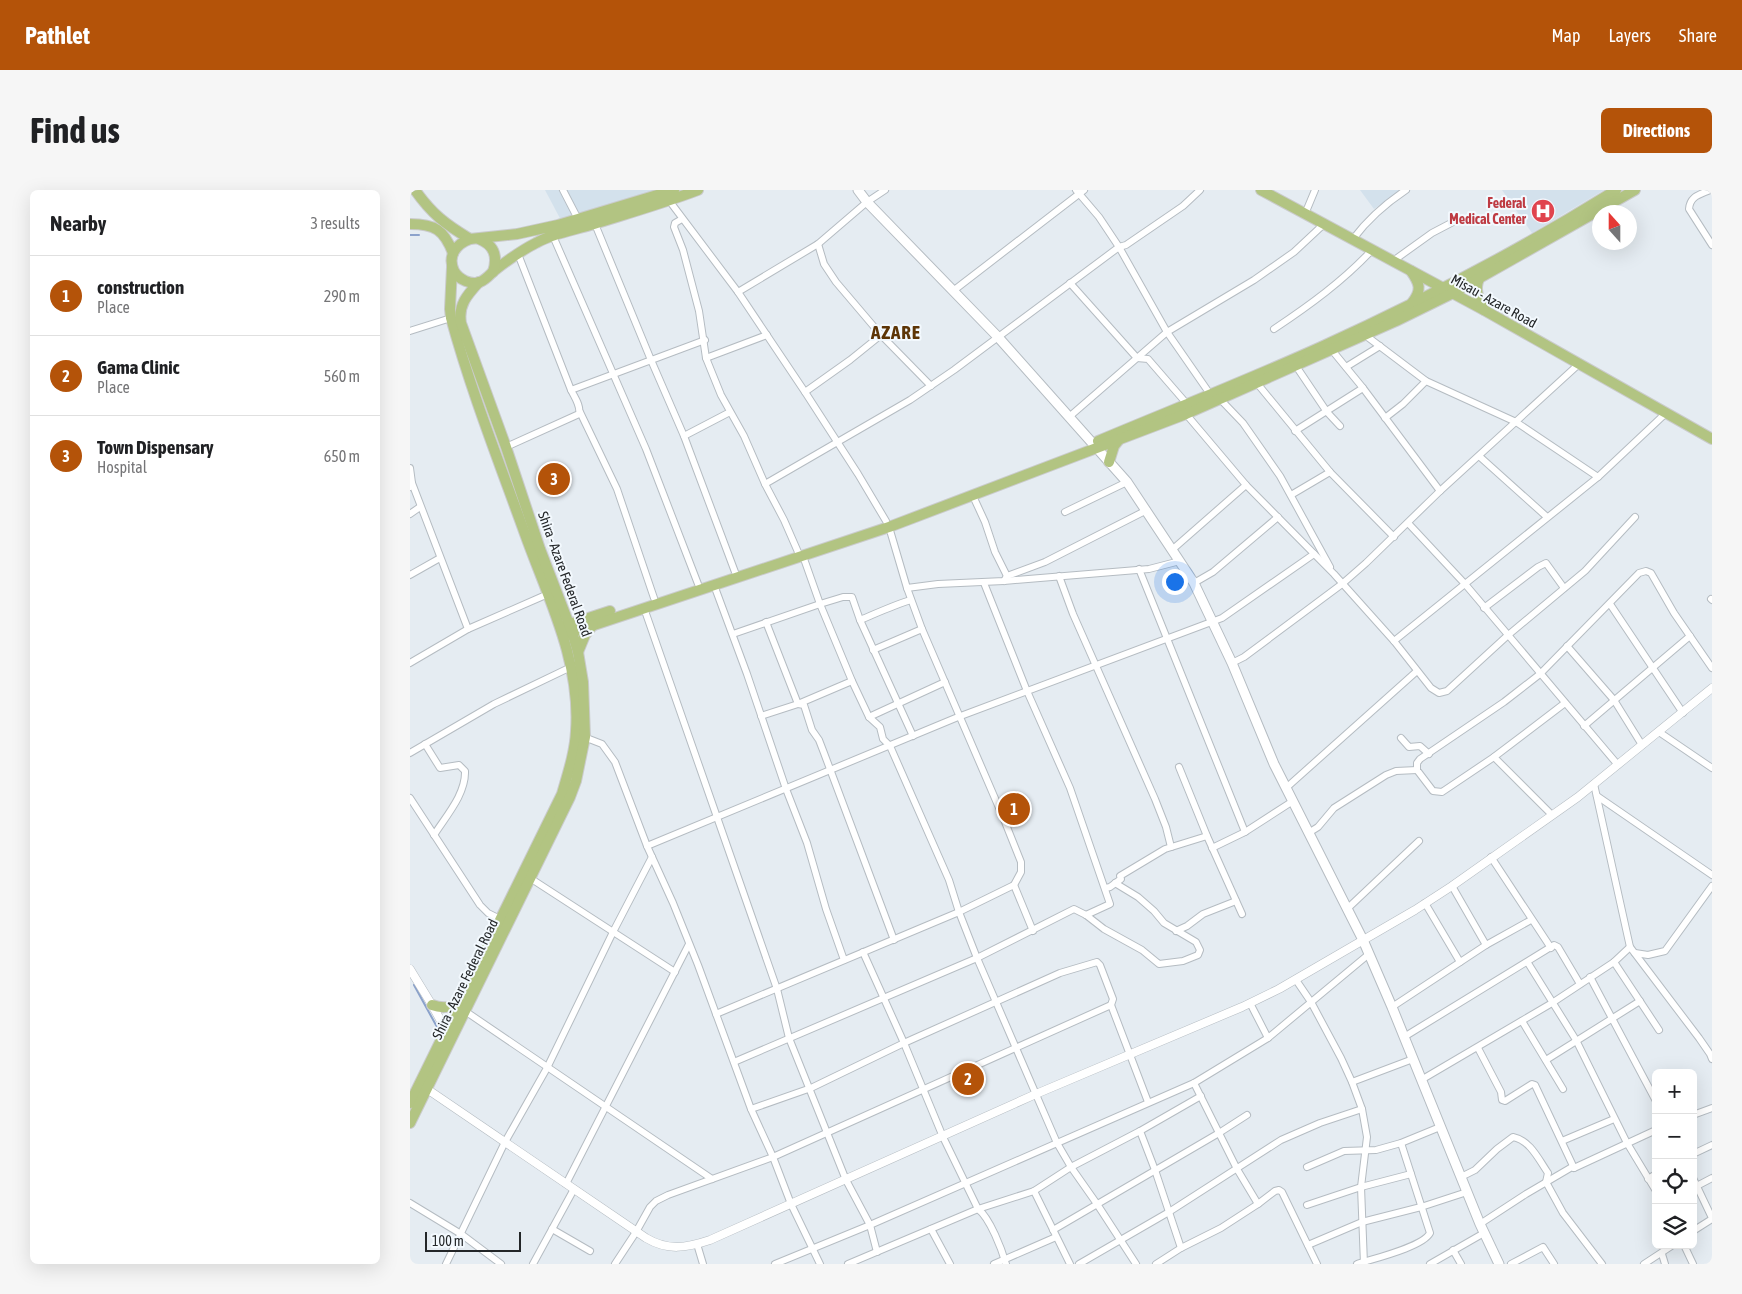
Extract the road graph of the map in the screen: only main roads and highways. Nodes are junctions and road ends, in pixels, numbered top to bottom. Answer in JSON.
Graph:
{"nodes":[{"id":1,"x":415,"y":190,"type":"edge"},
{"id":2,"x":674,"y":190,"type":"edge"},
{"id":3,"x":698,"y":190,"type":"edge"},
{"id":4,"x":858,"y":190,"type":"edge"},
{"id":5,"x":1261,"y":190,"type":"edge"},
{"id":6,"x":1616,"y":190,"type":"edge"},
{"id":7,"x":1635,"y":190,"type":"edge"},
{"id":8,"x":665,"y":195,"type":"edge"},
{"id":9,"x":410,"y":224,"type":"edge"},
{"id":10,"x":474,"y":239,"type":"junction"},
{"id":11,"x":453,"y":253,"type":"junction"},
{"id":12,"x":452,"y":267,"type":"junction"},
{"id":13,"x":1411,"y":271,"type":"junction"},
{"id":14,"x":493,"y":272,"type":"junction"},
{"id":15,"x":1480,"y":279,"type":"junction"},
{"id":16,"x":479,"y":282,"type":"junction"},
{"id":17,"x":1448,"y":290,"type":"junction"},
{"id":18,"x":1411,"y":303,"type":"junction"},
{"id":19,"x":1484,"y":310,"type":"junction"},
{"id":20,"x":484,"y":404,"type":"junction"},
{"id":21,"x":1186,"y":409,"type":"junction"},
{"id":22,"x":1711,"y":437,"type":"edge"},
{"id":23,"x":1118,"y":440,"type":"junction"},
{"id":24,"x":1095,"y":446,"type":"junction"},
{"id":25,"x":1109,"y":462,"type":"junction"},
{"id":26,"x":888,"y":524,"type":"junction"},
{"id":27,"x":800,"y":554,"type":"junction"},
{"id":28,"x":562,"y":606,"type":"junction"},
{"id":29,"x":592,"y":621,"type":"junction"},
{"id":30,"x":567,"y":629,"type":"junction"},
{"id":31,"x":578,"y":652,"type":"junction"},
{"id":32,"x":580,"y":734,"type":"junction"},
{"id":33,"x":432,"y":1005,"type":"road end"},
{"id":34,"x":463,"y":1006,"type":"junction"},
{"id":35,"x":410,"y":1103,"type":"edge"},
{"id":36,"x":410,"y":1123,"type":"edge"},
{"id":37,"x":1499,"y":1264,"type":"edge"}],
"edges":[{"from":1,"to":10,"type":"main road"},
{"from":2,"to":8,"type":"main road"},
{"from":3,"to":8,"type":"main road"},
{"from":4,"to":24,"type":"main road"},
{"from":5,"to":13,"type":"main road","name":"Misau - Azare Road"},
{"from":6,"to":17,"type":"main road"},
{"from":7,"to":15,"type":"main road"},
{"from":8,"to":10,"type":"main road"},
{"from":8,"to":14,"type":"main road"},
{"from":9,"to":11,"type":"main road"},
{"from":10,"to":11,"type":"main road"},
{"from":10,"to":14,"type":"main road"},
{"from":11,"to":12,"type":"main road"},
{"from":12,"to":16,"type":"main road"},
{"from":12,"to":20,"type":"main road","name":"Shira - Azare Federal Road"},
{"from":13,"to":17,"type":"main road","name":"Misau - Azare Road"},
{"from":13,"to":18,"type":"main road"},
{"from":14,"to":16,"type":"main road"},
{"from":15,"to":17,"type":"main road"},
{"from":15,"to":19,"type":"main road"},
{"from":16,"to":20,"type":"main road","name":"Shira - Azare Federal Road"},
{"from":17,"to":18,"type":"main road"},
{"from":17,"to":19,"type":"main road","name":"Misau - Azare Road"},
{"from":17,"to":21,"type":"main road"},
{"from":18,"to":21,"type":"main road"},
{"from":19,"to":22,"type":"main road","name":"Misau - Azare Road"},
{"from":20,"to":28,"type":"main road","name":"Shira - Azare Federal Road"},
{"from":20,"to":30,"type":"main road","name":"Shira - Azare Federal Road"},
{"from":21,"to":23,"type":"main road"},
{"from":21,"to":24,"type":"main road"},
{"from":23,"to":24,"type":"main road"},
{"from":23,"to":25,"type":"main road"},
{"from":24,"to":25,"type":"main road"},
{"from":24,"to":26,"type":"main road"},
{"from":24,"to":26,"type":"main road"},
{"from":25,"to":37,"type":"main road"},
{"from":26,"to":27,"type":"main road"},
{"from":27,"to":29,"type":"main road"},
{"from":27,"to":29,"type":"main road"},
{"from":28,"to":29,"type":"main road"},
{"from":28,"to":30,"type":"main road","name":"Shira - Azare Federal Road"},
{"from":29,"to":30,"type":"main road"},
{"from":29,"to":31,"type":"main road"},
{"from":30,"to":31,"type":"main road","name":"Shira - Azare Federal Road"},
{"from":30,"to":32,"type":"main road","name":"Shira - Azare Federal Road"},
{"from":31,"to":32,"type":"main road","name":"Shira - Azare Federal Road"},
{"from":32,"to":34,"type":"main road","name":"Shira - Azare Federal Road"},
{"from":32,"to":34,"type":"main road","name":"Shira - Azare Federal Road"},
{"from":33,"to":34,"type":"main road"},
{"from":34,"to":35,"type":"main road","name":"Shira - Azare Federal Road"},
{"from":34,"to":36,"type":"main road","name":"Shira - Azare Federal Road"}]}
